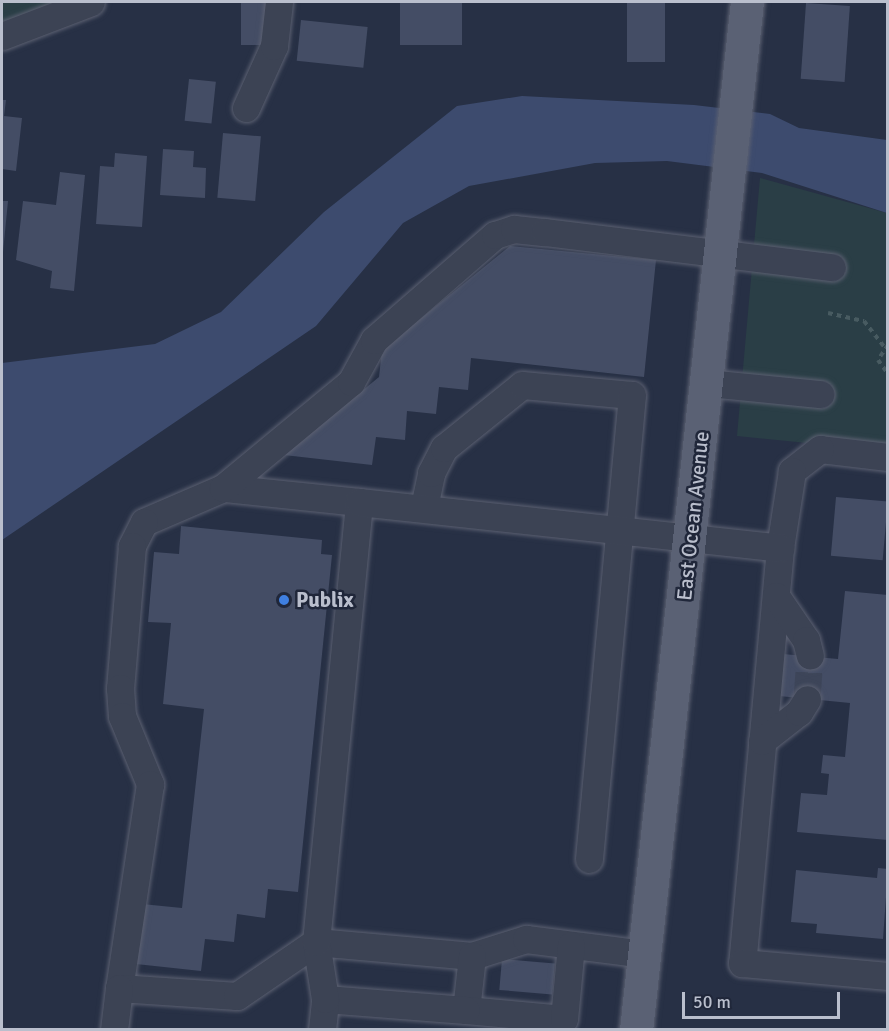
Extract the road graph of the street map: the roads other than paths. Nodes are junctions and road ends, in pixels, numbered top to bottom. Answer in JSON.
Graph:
{"nodes":[{"id":1,"x":91,"y":2,"type":"edge"},
{"id":2,"x":279,"y":2,"type":"edge"},
{"id":3,"x":747,"y":2,"type":"edge"},
{"id":4,"x":2,"y":36,"type":"edge"},
{"id":5,"x":246,"y":108,"type":"dead end"},
{"id":6,"x":720,"y":255,"type":"junction"},
{"id":7,"x":832,"y":267,"type":"dead end"},
{"id":8,"x":707,"y":383,"type":"junction"},
{"id":9,"x":820,"y":394,"type":"dead end"},
{"id":10,"x":888,"y":457,"type":"edge"},
{"id":11,"x":223,"y":488,"type":"junction"},
{"id":12,"x":359,"y":502,"type":"junction"},
{"id":13,"x":424,"y":507,"type":"junction"},
{"id":14,"x":620,"y":528,"type":"junction"},
{"id":15,"x":691,"y":536,"type":"junction"},
{"id":16,"x":780,"y":548,"type":"junction"},
{"id":17,"x":776,"y":596,"type":"junction"},
{"id":18,"x":810,"y":656,"type":"tunnel mouth"},
{"id":19,"x":807,"y":699,"type":"tunnel mouth"},
{"id":20,"x":762,"y":741,"type":"junction"},
{"id":21,"x":589,"y":859,"type":"dead end"},
{"id":22,"x":316,"y":942,"type":"junction"},
{"id":23,"x":571,"y":945,"type":"junction"},
{"id":24,"x":645,"y":954,"type":"junction"},
{"id":25,"x":472,"y":956,"type":"junction"},
{"id":26,"x":888,"y":976,"type":"edge"},
{"id":27,"x":118,"y":988,"type":"junction"},
{"id":28,"x":325,"y":999,"type":"junction"},
{"id":29,"x":466,"y":1010,"type":"junction"},
{"id":30,"x":497,"y":1021,"type":"edge"},
{"id":31,"x":114,"y":1029,"type":"edge"},
{"id":32,"x":322,"y":1029,"type":"edge"},
{"id":33,"x":636,"y":1029,"type":"edge"}],
"edges":[{"from":1,"to":4,"type":"street"},
{"from":2,"to":5,"type":"street"},
{"from":3,"to":6,"type":"main road","name":"East Ocean Avenue"},
{"from":6,"to":7,"type":"street"},
{"from":6,"to":8,"type":"main road","name":"East Ocean Avenue"},
{"from":6,"to":11,"type":"street"},
{"from":8,"to":9,"type":"street"},
{"from":8,"to":15,"type":"main road","name":"East Ocean Avenue"},
{"from":10,"to":16,"type":"street"},
{"from":11,"to":12,"type":"street"},
{"from":11,"to":27,"type":"street"},
{"from":12,"to":13,"type":"street"},
{"from":12,"to":22,"type":"street"},
{"from":13,"to":14,"type":"street"},
{"from":13,"to":14,"type":"street"},
{"from":14,"to":15,"type":"street"},
{"from":14,"to":21,"type":"street"},
{"from":15,"to":16,"type":"street"},
{"from":15,"to":24,"type":"main road","name":"East Ocean Avenue"},
{"from":16,"to":17,"type":"street"},
{"from":17,"to":18,"type":"street"},
{"from":17,"to":20,"type":"street"},
{"from":19,"to":20,"type":"street"},
{"from":20,"to":26,"type":"street"},
{"from":22,"to":25,"type":"street"},
{"from":22,"to":27,"type":"street"},
{"from":22,"to":28,"type":"street"},
{"from":23,"to":24,"type":"street"},
{"from":23,"to":25,"type":"street"},
{"from":23,"to":30,"type":"street"},
{"from":24,"to":33,"type":"main road","name":"East Ocean Avenue"},
{"from":25,"to":29,"type":"street"},
{"from":27,"to":31,"type":"street"},
{"from":28,"to":29,"type":"street"},
{"from":28,"to":32,"type":"street"},
{"from":29,"to":30,"type":"street"}]}
